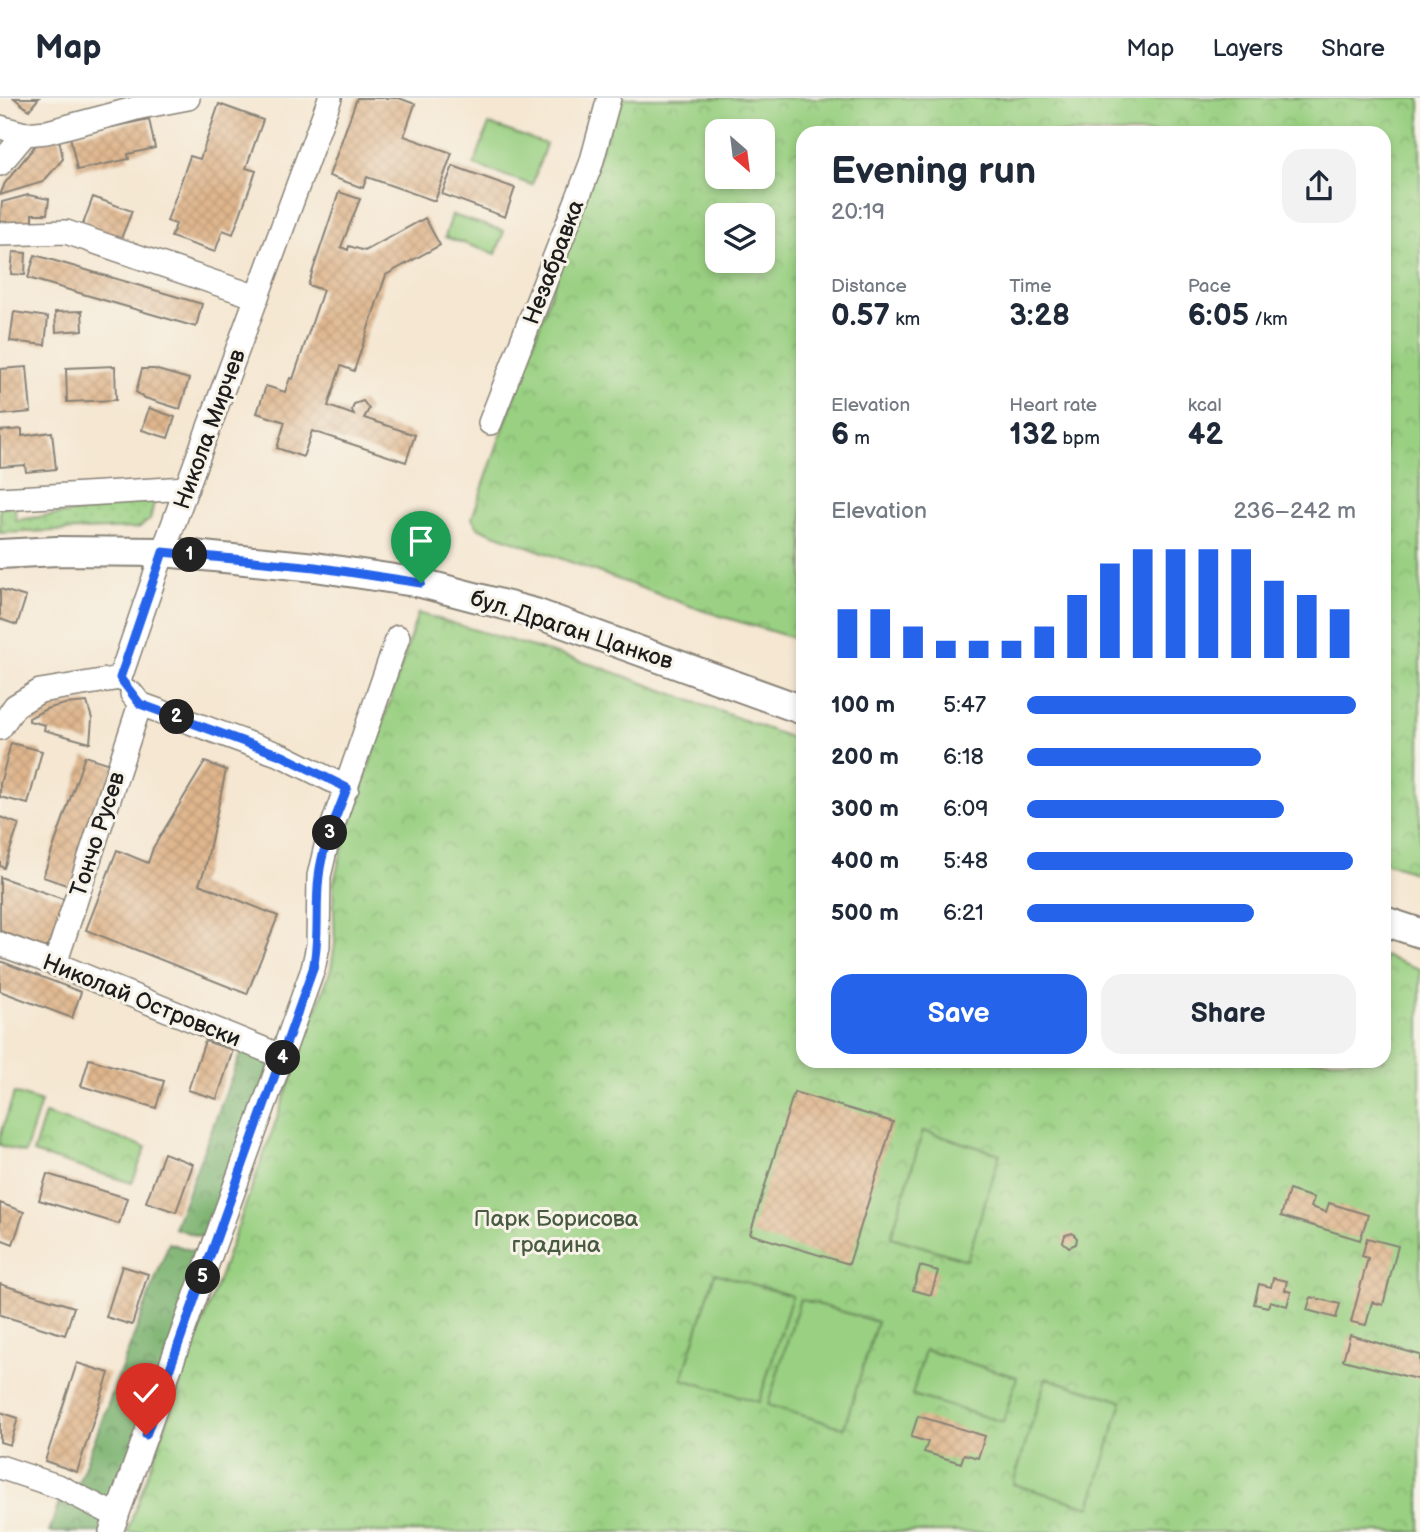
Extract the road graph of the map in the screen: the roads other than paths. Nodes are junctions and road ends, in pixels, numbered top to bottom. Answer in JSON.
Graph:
{"nodes":[{"id":1,"x":188,"y":98,"type":"edge"},
{"id":2,"x":330,"y":98,"type":"edge"},
{"id":3,"x":609,"y":98,"type":"edge"},
{"id":4,"x":0,"y":127,"type":"edge"},
{"id":5,"x":25,"y":134,"type":"junction"},
{"id":6,"x":0,"y":164,"type":"edge"},
{"id":7,"x":0,"y":234,"type":"edge"},
{"id":8,"x":257,"y":297,"type":"junction"},
{"id":9,"x":490,"y":423,"type":"dead end"},
{"id":10,"x":187,"y":488,"type":"junction"},
{"id":11,"x":0,"y":499,"type":"edge"},
{"id":12,"x":163,"y":552,"type":"junction"},
{"id":13,"x":0,"y":554,"type":"edge"},
{"id":14,"x":398,"y":637,"type":"dead end"},
{"id":15,"x":120,"y":678,"type":"junction"},
{"id":16,"x":140,"y":704,"type":"junction"},
{"id":17,"x":796,"y":707,"type":"edge"},
{"id":18,"x":0,"y":728,"type":"edge"},
{"id":19,"x":347,"y":788,"type":"junction"},
{"id":20,"x":1391,"y":923,"type":"edge"},
{"id":21,"x":1420,"y":933,"type":"edge"},
{"id":22,"x":0,"y":944,"type":"edge"},
{"id":23,"x":55,"y":964,"type":"junction"},
{"id":24,"x":283,"y":1057,"type":"junction"},
{"id":25,"x":0,"y":1467,"type":"edge"},
{"id":26,"x":114,"y":1524,"type":"edge"}],
"edges":[{"from":1,"to":5,"type":"street"},
{"from":2,"to":8,"type":"street","name":"Никола Мирчев"},
{"from":3,"to":9,"type":"street","name":"Незабравка"},
{"from":4,"to":5,"type":"street"},
{"from":5,"to":6,"type":"street"},
{"from":7,"to":8,"type":"street"},
{"from":8,"to":10,"type":"street","name":"Никола Мирчев"},
{"from":10,"to":11,"type":"street"},
{"from":10,"to":12,"type":"street","name":"Никола Мирчев"},
{"from":12,"to":13,"type":"main road","name":"бул. Драган Цанков"},
{"from":12,"to":15,"type":"street","name":"Никола Мирчев"},
{"from":12,"to":17,"type":"main road","name":"бул. Драган Цанков"},
{"from":14,"to":19,"type":"street"},
{"from":15,"to":16,"type":"street"},
{"from":15,"to":18,"type":"street"},
{"from":16,"to":19,"type":"street"},
{"from":16,"to":23,"type":"street","name":"Тончо Русев"},
{"from":19,"to":24,"type":"street"},
{"from":20,"to":21,"type":"main road"},
{"from":22,"to":23,"type":"street","name":"Николай Островски"},
{"from":23,"to":24,"type":"street","name":"Николай Островски"},
{"from":24,"to":26,"type":"street"},
{"from":25,"to":26,"type":"street"}]}
